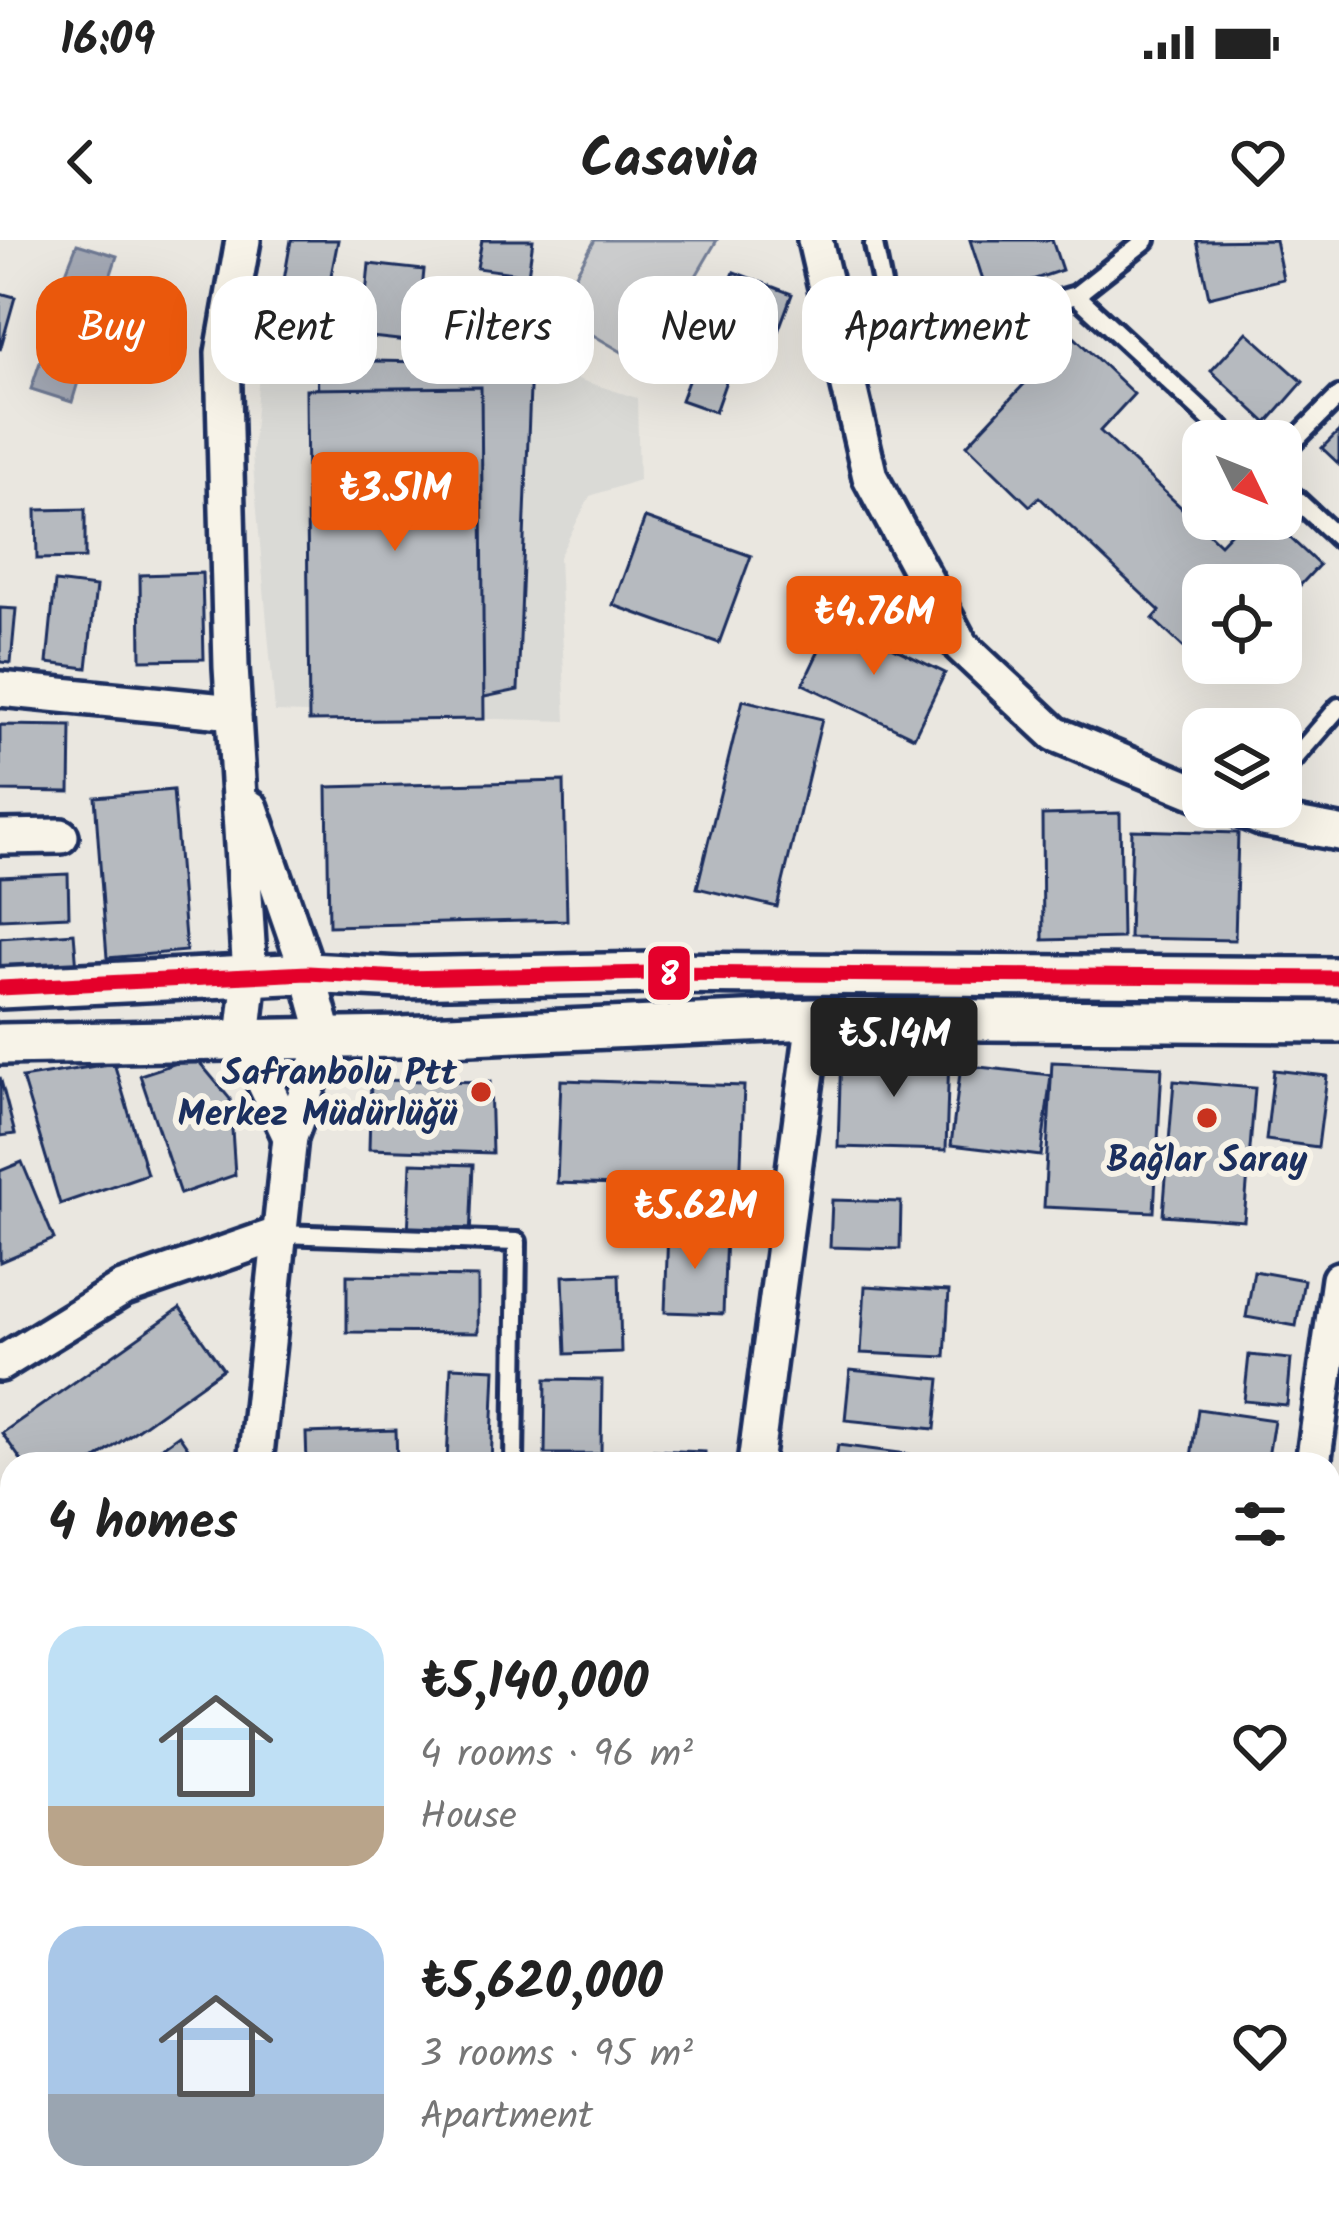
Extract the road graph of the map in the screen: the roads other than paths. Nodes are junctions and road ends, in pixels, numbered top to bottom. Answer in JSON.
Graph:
{"nodes":[{"id":1,"x":243,"y":240,"type":"edge"},
{"id":2,"x":815,"y":240,"type":"edge"},
{"id":3,"x":1146,"y":240,"type":"edge"},
{"id":4,"x":874,"y":245,"type":"dead end"},
{"id":5,"x":1076,"y":295,"type":"junction"},
{"id":6,"x":1339,"y":395,"type":"edge"},
{"id":7,"x":1211,"y":420,"type":"edge"},
{"id":8,"x":1302,"y":433,"type":"edge"},
{"id":9,"x":1302,"y":505,"type":"edge"},
{"id":10,"x":1339,"y":539,"type":"edge"},
{"id":11,"x":0,"y":689,"type":"edge"},
{"id":12,"x":1339,"y":707,"type":"edge"},
{"id":13,"x":234,"y":712,"type":"junction"},
{"id":14,"x":1302,"y":750,"type":"edge"},
{"id":15,"x":237,"y":768,"type":"junction"},
{"id":16,"x":1182,"y":786,"type":"edge"},
{"id":17,"x":1302,"y":823,"type":"edge"},
{"id":18,"x":1339,"y":833,"type":"edge"},
{"id":19,"x":61,"y":836,"type":"dead end"},
{"id":20,"x":0,"y":837,"type":"edge"},
{"id":21,"x":308,"y":974,"type":"junction"},
{"id":22,"x":250,"y":976,"type":"junction"},
{"id":23,"x":1339,"y":978,"type":"edge"},
{"id":24,"x":0,"y":988,"type":"edge"},
{"id":25,"x":814,"y":1019,"type":"junction"},
{"id":26,"x":1339,"y":1022,"type":"edge"},
{"id":27,"x":243,"y":1038,"type":"junction"},
{"id":28,"x":326,"y":1038,"type":"junction"},
{"id":29,"x":0,"y":1044,"type":"edge"},
{"id":30,"x":290,"y":1137,"type":"junction"},
{"id":31,"x":280,"y":1234,"type":"junction"},
{"id":32,"x":1339,"y":1279,"type":"edge"},
{"id":33,"x":0,"y":1364,"type":"edge"},
{"id":34,"x":257,"y":1452,"type":"edge"},
{"id":35,"x":514,"y":1452,"type":"edge"},
{"id":36,"x":757,"y":1452,"type":"edge"},
{"id":37,"x":1315,"y":1452,"type":"edge"}],
"edges":[{"from":1,"to":13,"type":"street"},
{"from":2,"to":16,"type":"street"},
{"from":3,"to":5,"type":"lane"},
{"from":4,"to":5,"type":"lane"},
{"from":5,"to":7,"type":"lane"},
{"from":6,"to":8,"type":"lane"},
{"from":9,"to":10,"type":"lane"},
{"from":11,"to":13,"type":"street"},
{"from":12,"to":14,"type":"lane"},
{"from":13,"to":15,"type":"street"},
{"from":15,"to":21,"type":"street"},
{"from":15,"to":22,"type":"street"},
{"from":17,"to":18,"type":"street"},
{"from":19,"to":20,"type":"street"},
{"from":21,"to":22,"type":"street"},
{"from":21,"to":23,"type":"street"},
{"from":21,"to":28,"type":"street"},
{"from":22,"to":24,"type":"street"},
{"from":22,"to":27,"type":"street"},
{"from":25,"to":26,"type":"street"},
{"from":25,"to":28,"type":"street"},
{"from":25,"to":36,"type":"street"},
{"from":27,"to":28,"type":"street"},
{"from":27,"to":29,"type":"street"},
{"from":27,"to":30,"type":"street"},
{"from":28,"to":30,"type":"street"},
{"from":30,"to":31,"type":"street"},
{"from":31,"to":33,"type":"street"},
{"from":31,"to":34,"type":"street"},
{"from":31,"to":35,"type":"lane"},
{"from":32,"to":37,"type":"street"}]}
